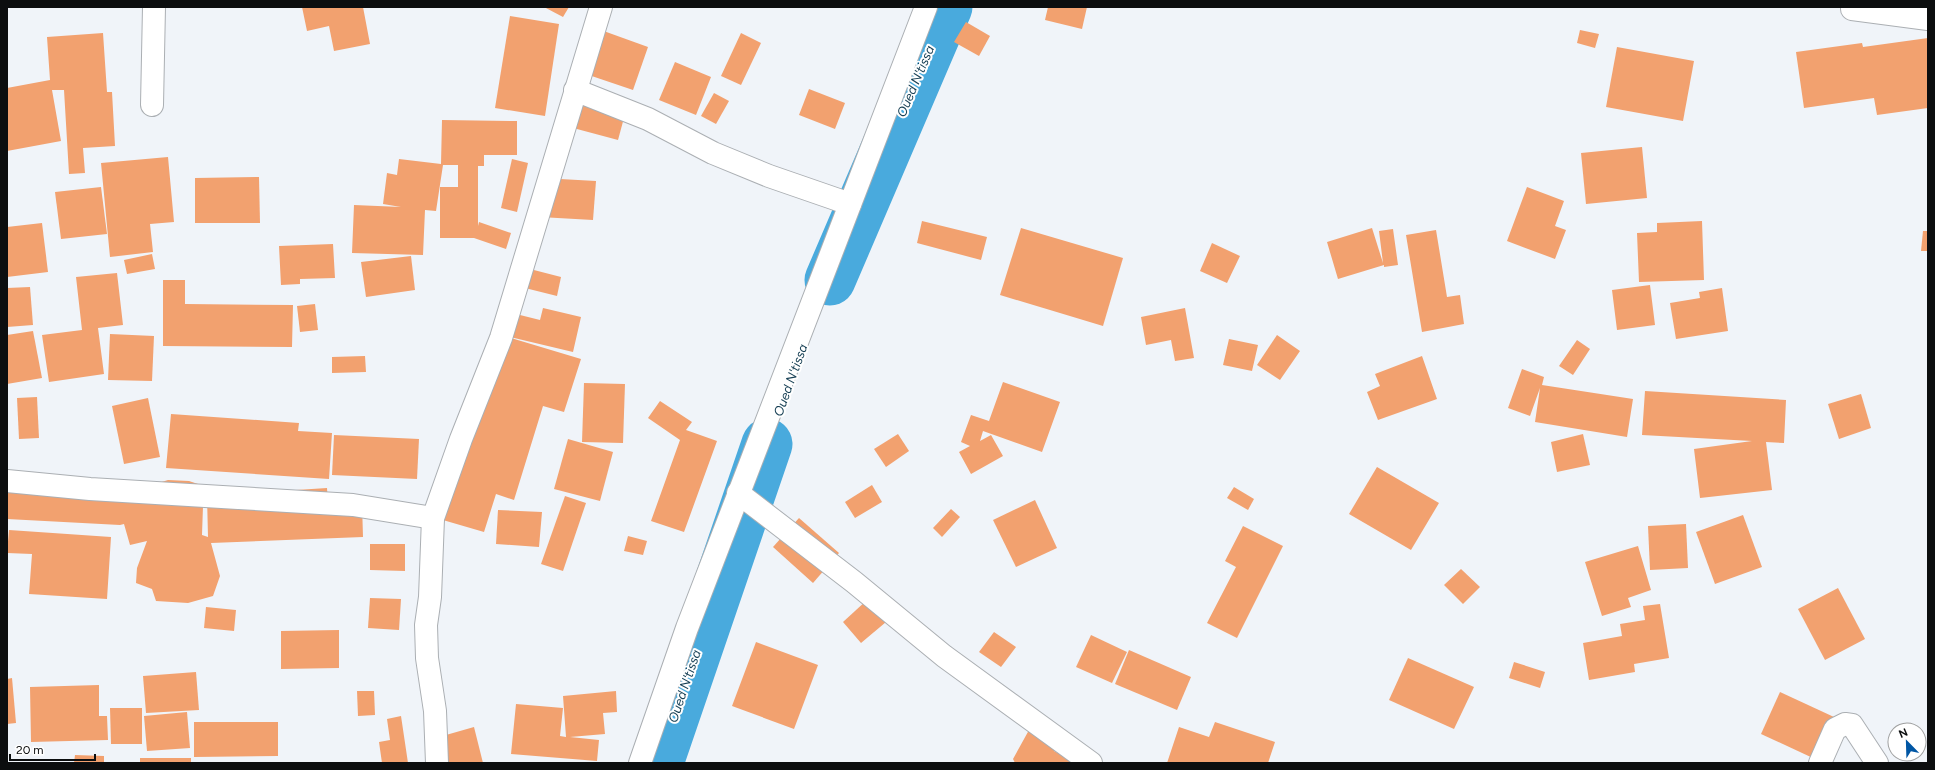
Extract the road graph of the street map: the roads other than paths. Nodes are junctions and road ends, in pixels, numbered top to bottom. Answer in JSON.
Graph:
{"nodes":[{"id":1,"x":154,"y":7,"type":"edge"},
{"id":2,"x":601,"y":7,"type":"edge"},
{"id":3,"x":926,"y":7,"type":"edge"},
{"id":4,"x":1852,"y":9,"type":"dead end"},
{"id":5,"x":1928,"y":19,"type":"edge"},
{"id":6,"x":575,"y":90,"type":"junction"},
{"id":7,"x":152,"y":105,"type":"dead end"},
{"id":8,"x":850,"y":204,"type":"junction"},
{"id":9,"x":7,"y":481,"type":"edge"},
{"id":10,"x":738,"y":493,"type":"junction"},
{"id":11,"x":433,"y":518,"type":"junction"},
{"id":12,"x":437,"y":763,"type":"edge"},
{"id":13,"x":640,"y":763,"type":"edge"},
{"id":14,"x":1091,"y":763,"type":"edge"},
{"id":15,"x":1820,"y":763,"type":"edge"},
{"id":16,"x":1877,"y":763,"type":"edge"}],
"edges":[{"from":1,"to":7,"type":"street"},
{"from":2,"to":6,"type":"street"},
{"from":3,"to":8,"type":"street"},
{"from":4,"to":5,"type":"street"},
{"from":6,"to":8,"type":"street"},
{"from":6,"to":11,"type":"street"},
{"from":8,"to":10,"type":"street"},
{"from":9,"to":11,"type":"street"},
{"from":10,"to":13,"type":"street"},
{"from":10,"to":14,"type":"street"},
{"from":11,"to":12,"type":"street"},
{"from":15,"to":16,"type":"street"}]}
